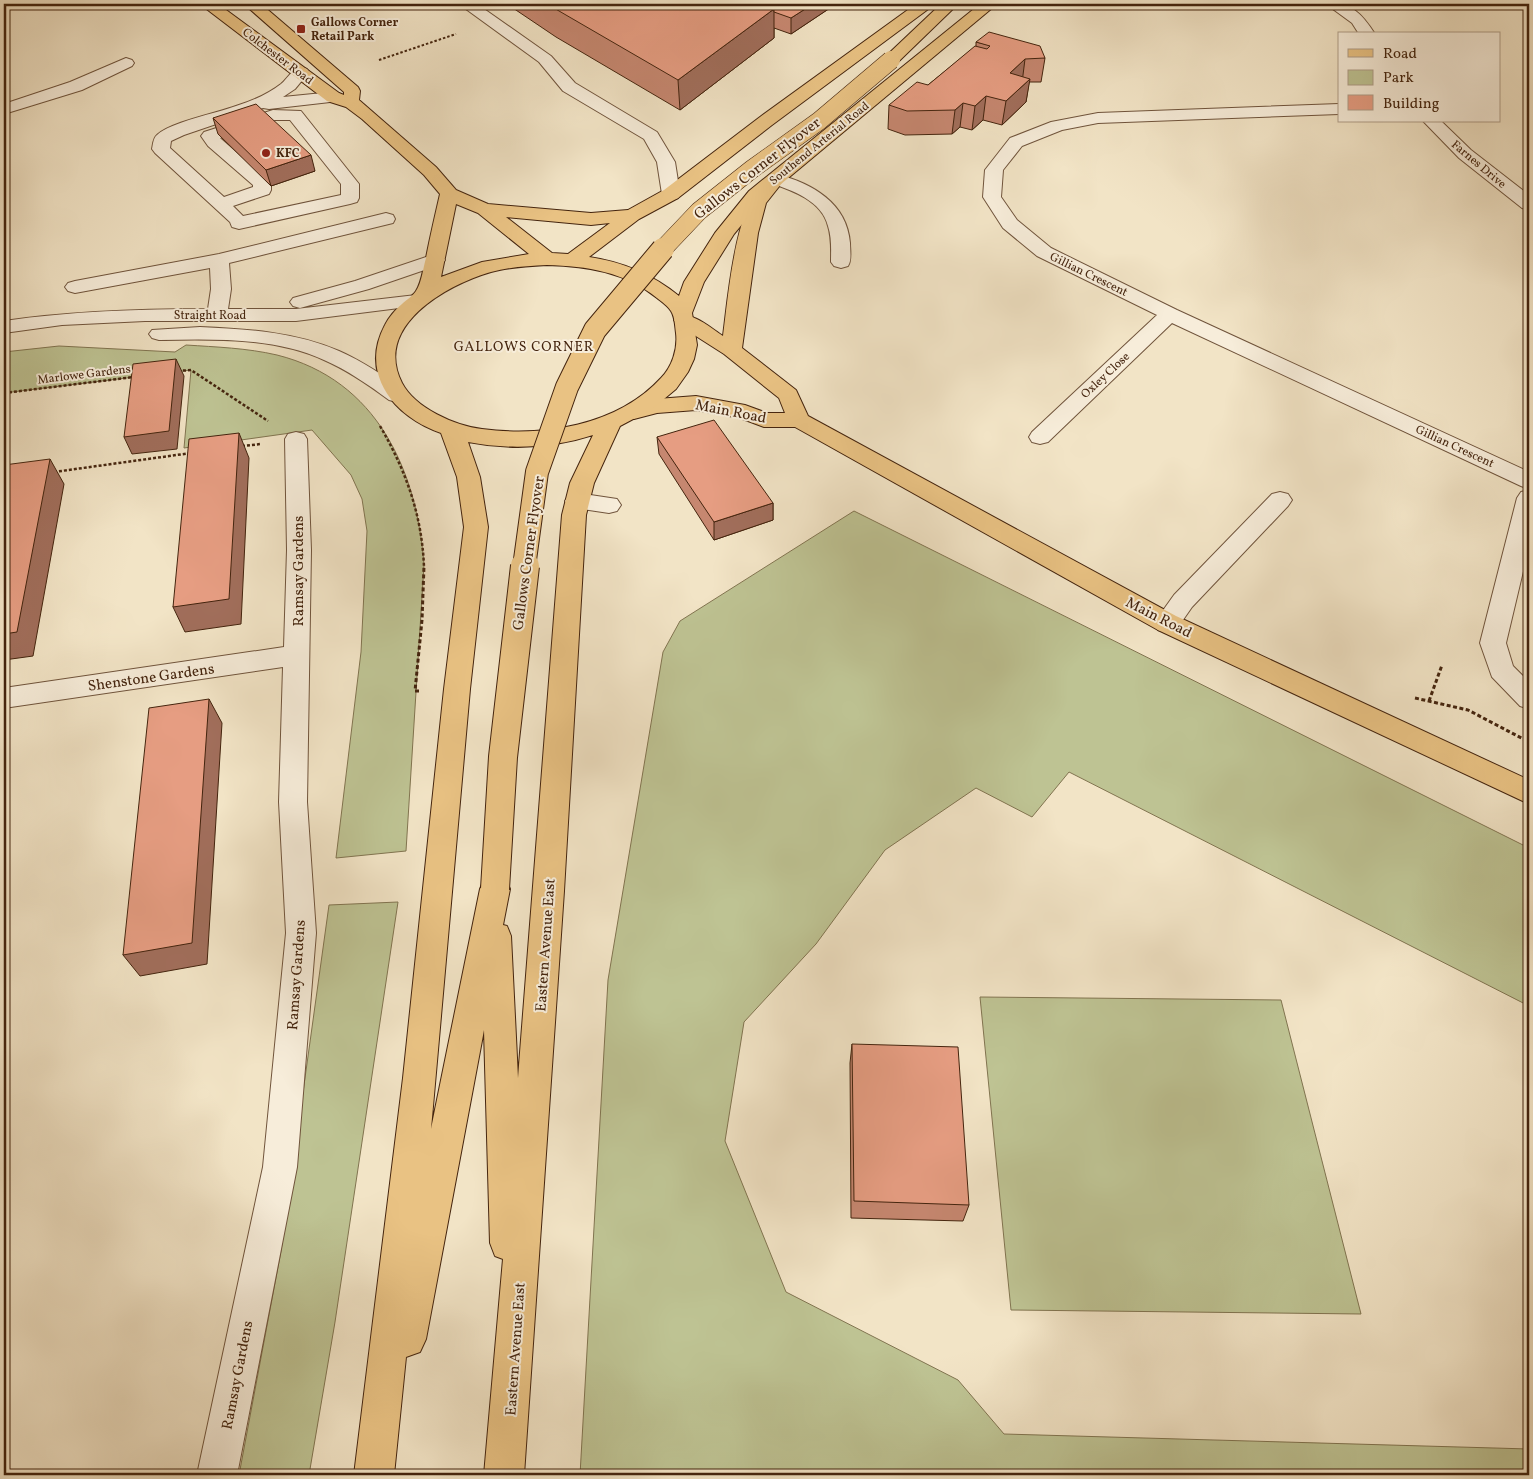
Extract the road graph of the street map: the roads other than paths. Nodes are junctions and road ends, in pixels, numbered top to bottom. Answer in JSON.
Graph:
{"nodes":[{"id":1,"x":208,"y":4,"type":"edge"},
{"id":2,"x":252,"y":4,"type":"edge"},
{"id":3,"x":467,"y":4,"type":"edge"},
{"id":4,"x":926,"y":4,"type":"edge"},
{"id":5,"x":950,"y":4,"type":"edge"},
{"id":6,"x":973,"y":4,"type":"edge"},
{"id":7,"x":989,"y":4,"type":"edge"},
{"id":8,"x":1334,"y":4,"type":"edge"},
{"id":9,"x":1366,"y":32,"type":"edge"},
{"id":10,"x":891,"y":60,"type":"junction"},
{"id":11,"x":126,"y":63,"type":"dead end"},
{"id":12,"x":301,"y":72,"type":"junction"},
{"id":13,"x":332,"y":97,"type":"junction"},
{"id":14,"x":352,"y":103,"type":"junction"},
{"id":15,"x":250,"y":106,"type":"junction"},
{"id":16,"x":4,"y":109,"type":"edge"},
{"id":17,"x":1338,"y":109,"type":"edge"},
{"id":18,"x":1432,"y":122,"type":"edge"},
{"id":19,"x":776,"y":178,"type":"junction"},
{"id":20,"x":449,"y":194,"type":"junction"},
{"id":21,"x":671,"y":194,"type":"junction"},
{"id":22,"x":222,"y":204,"type":"junction"},
{"id":23,"x":1529,"y":204,"type":"edge"},
{"id":24,"x":484,"y":209,"type":"junction"},
{"id":25,"x":632,"y":215,"type":"junction"},
{"id":26,"x":386,"y":219,"type":"dead end"},
{"id":27,"x":239,"y":223,"type":"junction"},
{"id":28,"x":260,"y":250,"type":"junction"},
{"id":29,"x":547,"y":258,"type":"junction"},
{"id":30,"x":574,"y":259,"type":"junction"},
{"id":31,"x":219,"y":260,"type":"junction"},
{"id":32,"x":435,"y":260,"type":"junction"},
{"id":33,"x":841,"y":262,"type":"dead end"},
{"id":34,"x":75,"y":287,"type":"dead end"},
{"id":35,"x":421,"y":298,"type":"junction"},
{"id":36,"x":1170,"y":314,"type":"junction"},
{"id":37,"x":217,"y":315,"type":"junction"},
{"id":38,"x":683,"y":316,"type":"junction"},
{"id":39,"x":4,"y":327,"type":"edge"},
{"id":40,"x":4,"y":341,"type":"edge"},
{"id":41,"x":731,"y":350,"type":"junction"},
{"id":42,"x":397,"y":395,"type":"junction"},
{"id":43,"x":634,"y":412,"type":"junction"},
{"id":44,"x":799,"y":420,"type":"junction"},
{"id":45,"x":611,"y":422,"type":"junction"},
{"id":46,"x":451,"y":430,"type":"junction"},
{"id":47,"x":1040,"y":436,"type":"dead end"},
{"id":48,"x":296,"y":439,"type":"road end"},
{"id":49,"x":1529,"y":481,"type":"edge"},
{"id":50,"x":1529,"y":498,"type":"edge"},
{"id":51,"x":1280,"y":500,"type":"dead end"},
{"id":52,"x":577,"y":501,"type":"junction"},
{"id":53,"x":609,"y":505,"type":"dead end"},
{"id":54,"x":1167,"y":623,"type":"junction"},
{"id":55,"x":298,"y":655,"type":"junction"},
{"id":56,"x":4,"y":698,"type":"edge"},
{"id":57,"x":1529,"y":699,"type":"edge"},
{"id":58,"x":1529,"y":793,"type":"edge"},
{"id":59,"x":495,"y":889,"type":"junction"},
{"id":60,"x":513,"y":1379,"type":"junction"},
{"id":61,"x":216,"y":1475,"type":"edge"},
{"id":62,"x":374,"y":1475,"type":"edge"},
{"id":63,"x":380,"y":1475,"type":"edge"},
{"id":64,"x":504,"y":1475,"type":"edge"}],
"edges":[{"from":1,"to":12,"type":"main road","name":"Colchester Road"},
{"from":2,"to":14,"type":"main road","name":"Colchester Road"},
{"from":3,"to":21,"type":"street"},
{"from":4,"to":21,"type":"main road"},
{"from":5,"to":10,"type":"main road"},
{"from":6,"to":10,"type":"main road"},
{"from":7,"to":19,"type":"main road","name":"Southend Arterial Road"},
{"from":8,"to":9,"type":"street"},
{"from":10,"to":59,"type":"main road","name":"Gallows Corner Flyover","bridge":true},
{"from":11,"to":16,"type":"street"},
{"from":12,"to":13,"type":"main road","name":"Colchester Road"},
{"from":12,"to":15,"type":"street"},
{"from":13,"to":14,"type":"main road","name":"Colchester Road"},
{"from":13,"to":15,"type":"street"},
{"from":14,"to":20,"type":"main road","name":"Colchester Road"},
{"from":15,"to":22,"type":"street"},
{"from":17,"to":36,"type":"street","name":"Gillian Crescent"},
{"from":18,"to":23,"type":"street","name":"Farnes Drive"},
{"from":19,"to":33,"type":"street"},
{"from":19,"to":38,"type":"main road","name":"Southend Arterial Road"},
{"from":19,"to":41,"type":"main road"},
{"from":20,"to":24,"type":"main road","name":"Colchester Road"},
{"from":20,"to":32,"type":"main road"},
{"from":21,"to":25,"type":"main road"},
{"from":22,"to":27,"type":"street"},
{"from":22,"to":27,"type":"street"},
{"from":24,"to":25,"type":"main road"},
{"from":24,"to":29,"type":"main road","name":"Colchester Road"},
{"from":25,"to":30,"type":"main road"},
{"from":26,"to":28,"type":"street"},
{"from":27,"to":28,"type":"street"},
{"from":28,"to":31,"type":"street"},
{"from":29,"to":30,"type":"main road"},
{"from":29,"to":35,"type":"main road"},
{"from":30,"to":38,"type":"main road"},
{"from":31,"to":34,"type":"street"},
{"from":31,"to":37,"type":"street"},
{"from":32,"to":35,"type":"main road"},
{"from":32,"to":37,"type":"street"},
{"from":35,"to":37,"type":"street","name":"Straight Road"},
{"from":35,"to":42,"type":"main road"},
{"from":36,"to":47,"type":"street","name":"Oxley Close"},
{"from":36,"to":49,"type":"street","name":"Gillian Crescent"},
{"from":37,"to":39,"type":"street","name":"Straight Road"},
{"from":38,"to":41,"type":"main road"},
{"from":38,"to":43,"type":"main road"},
{"from":40,"to":42,"type":"street","name":"Straight Road"},
{"from":41,"to":44,"type":"main road"},
{"from":42,"to":46,"type":"main road"},
{"from":43,"to":44,"type":"main road","name":"Main Road"},
{"from":43,"to":45,"type":"main road"},
{"from":44,"to":54,"type":"main road","name":"Main Road"},
{"from":45,"to":46,"type":"main road"},
{"from":45,"to":52,"type":"main road","name":"Eastern Avenue East"},
{"from":46,"to":62,"type":"main road"},
{"from":48,"to":55,"type":"street","name":"Ramsay Gardens"},
{"from":50,"to":57,"type":"street"},
{"from":51,"to":54,"type":"street"},
{"from":52,"to":53,"type":"street"},
{"from":52,"to":60,"type":"main road","name":"Eastern Avenue East"},
{"from":54,"to":58,"type":"main road","name":"Main Road"},
{"from":55,"to":56,"type":"street","name":"Shenstone Gardens"},
{"from":55,"to":61,"type":"street","name":"Ramsay Gardens"},
{"from":59,"to":60,"type":"main road"},
{"from":59,"to":63,"type":"main road"},
{"from":60,"to":64,"type":"main road","name":"Eastern Avenue East"}]}
